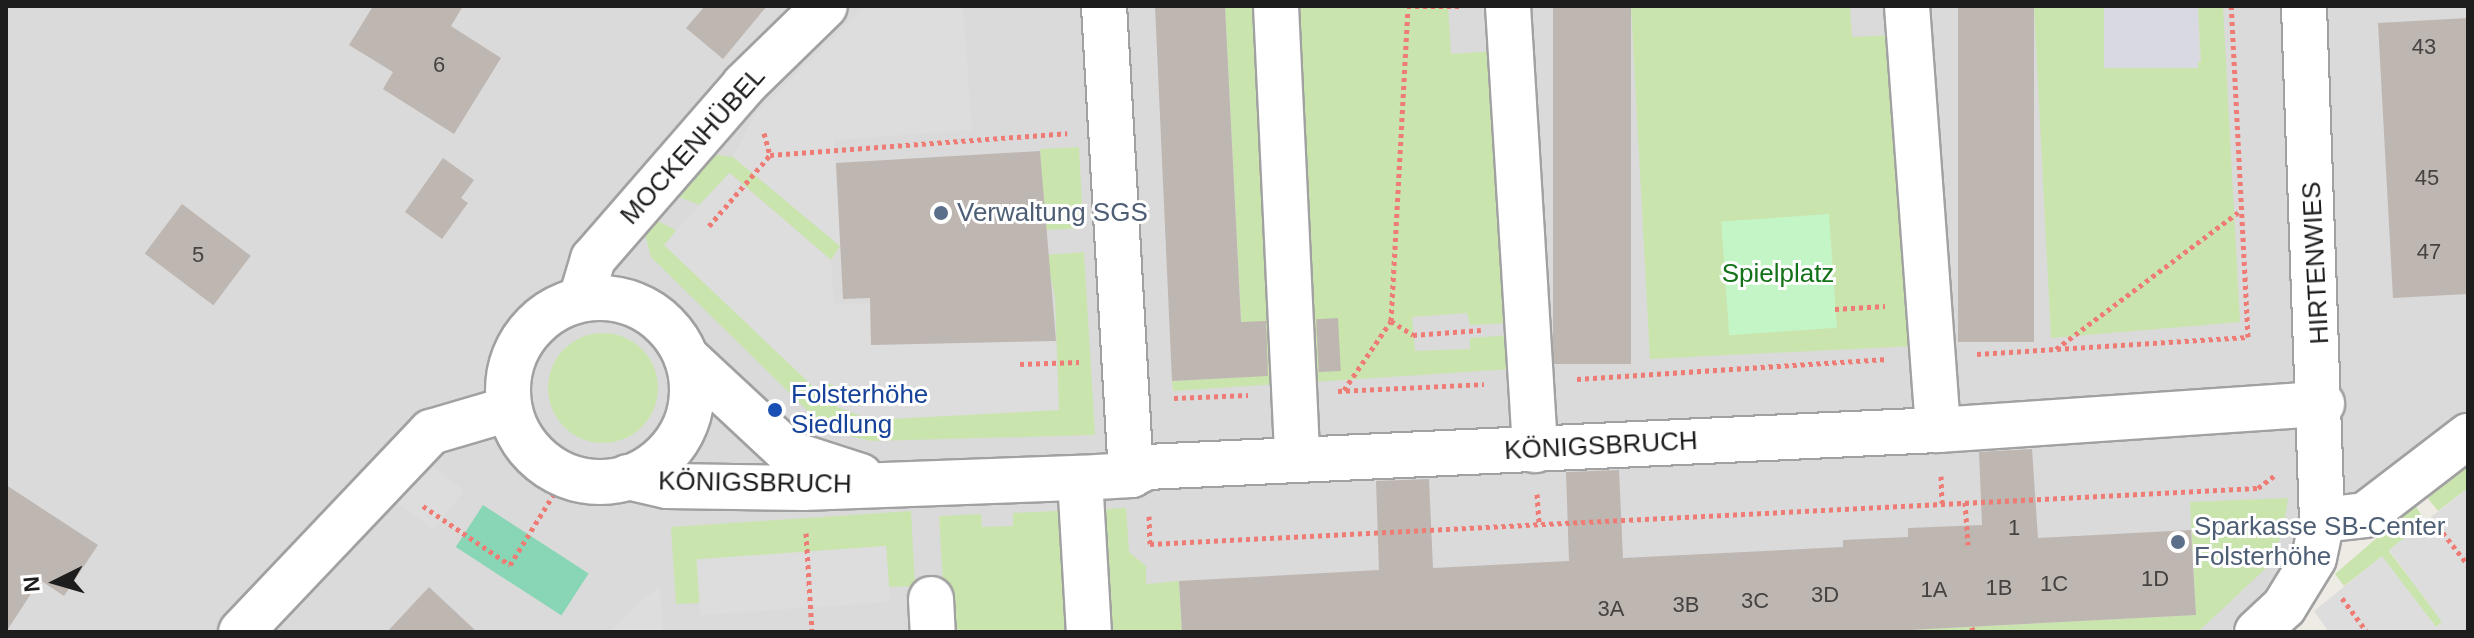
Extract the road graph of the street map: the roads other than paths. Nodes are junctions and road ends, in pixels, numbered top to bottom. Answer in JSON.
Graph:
{"nodes":[{"id":1,"x":825,"y":6,"type":"edge"},
{"id":2,"x":1104,"y":6,"type":"edge"},
{"id":3,"x":1276,"y":6,"type":"edge"},
{"id":4,"x":1508,"y":6,"type":"edge"},
{"id":5,"x":1907,"y":6,"type":"edge"},
{"id":6,"x":2304,"y":6,"type":"edge"},
{"id":7,"x":581,"y":299,"type":"junction"},
{"id":8,"x":686,"y":357,"type":"junction"},
{"id":9,"x":2322,"y":404,"type":"junction"},
{"id":10,"x":509,"y":409,"type":"junction"},
{"id":11,"x":1938,"y":430,"type":"junction"},
{"id":12,"x":2468,"y":436,"type":"edge"},
{"id":13,"x":1535,"y":450,"type":"junction"},
{"id":14,"x":1297,"y":459,"type":"junction"},
{"id":15,"x":1139,"y":471,"type":"junction"},
{"id":16,"x":628,"y":477,"type":"junction"},
{"id":17,"x":1080,"y":478,"type":"junction"},
{"id":18,"x":882,"y":484,"type":"junction"},
{"id":19,"x":2322,"y":520,"type":"junction"},
{"id":20,"x":241,"y":632,"type":"edge"},
{"id":21,"x":1089,"y":632,"type":"edge"},
{"id":22,"x":2257,"y":632,"type":"edge"}],
"edges":[{"from":1,"to":7,"type":"street","name":"MOCKENHÜBEL"},
{"from":2,"to":15,"type":"street"},
{"from":3,"to":14,"type":"street"},
{"from":4,"to":13,"type":"street"},
{"from":5,"to":11,"type":"street"},
{"from":6,"to":9,"type":"street","name":"HIRTENWIES"},
{"from":7,"to":8,"type":"street","name":"KÖNIGSBRUCH"},
{"from":7,"to":10,"type":"street","name":"KÖNIGSBRUCH"},
{"from":8,"to":16,"type":"street","name":"KÖNIGSBRUCH"},
{"from":8,"to":18,"type":"street","name":"KÖNIGSBRUCH"},
{"from":9,"to":11,"type":"street","name":"KÖNIGSBRUCH"},
{"from":9,"to":19,"type":"street","name":"HIRTENWIES"},
{"from":10,"to":16,"type":"street","name":"KÖNIGSBRUCH"},
{"from":10,"to":20,"type":"street"},
{"from":11,"to":13,"type":"street","name":"KÖNIGSBRUCH"},
{"from":12,"to":19,"type":"street"},
{"from":13,"to":14,"type":"street","name":"KÖNIGSBRUCH"},
{"from":14,"to":15,"type":"street","name":"KÖNIGSBRUCH"},
{"from":15,"to":17,"type":"street","name":"KÖNIGSBRUCH"},
{"from":16,"to":18,"type":"street","name":"KÖNIGSBRUCH"},
{"from":17,"to":18,"type":"street","name":"KÖNIGSBRUCH"},
{"from":17,"to":21,"type":"street"},
{"from":19,"to":22,"type":"street","name":"HIRTENWIES"}]}
